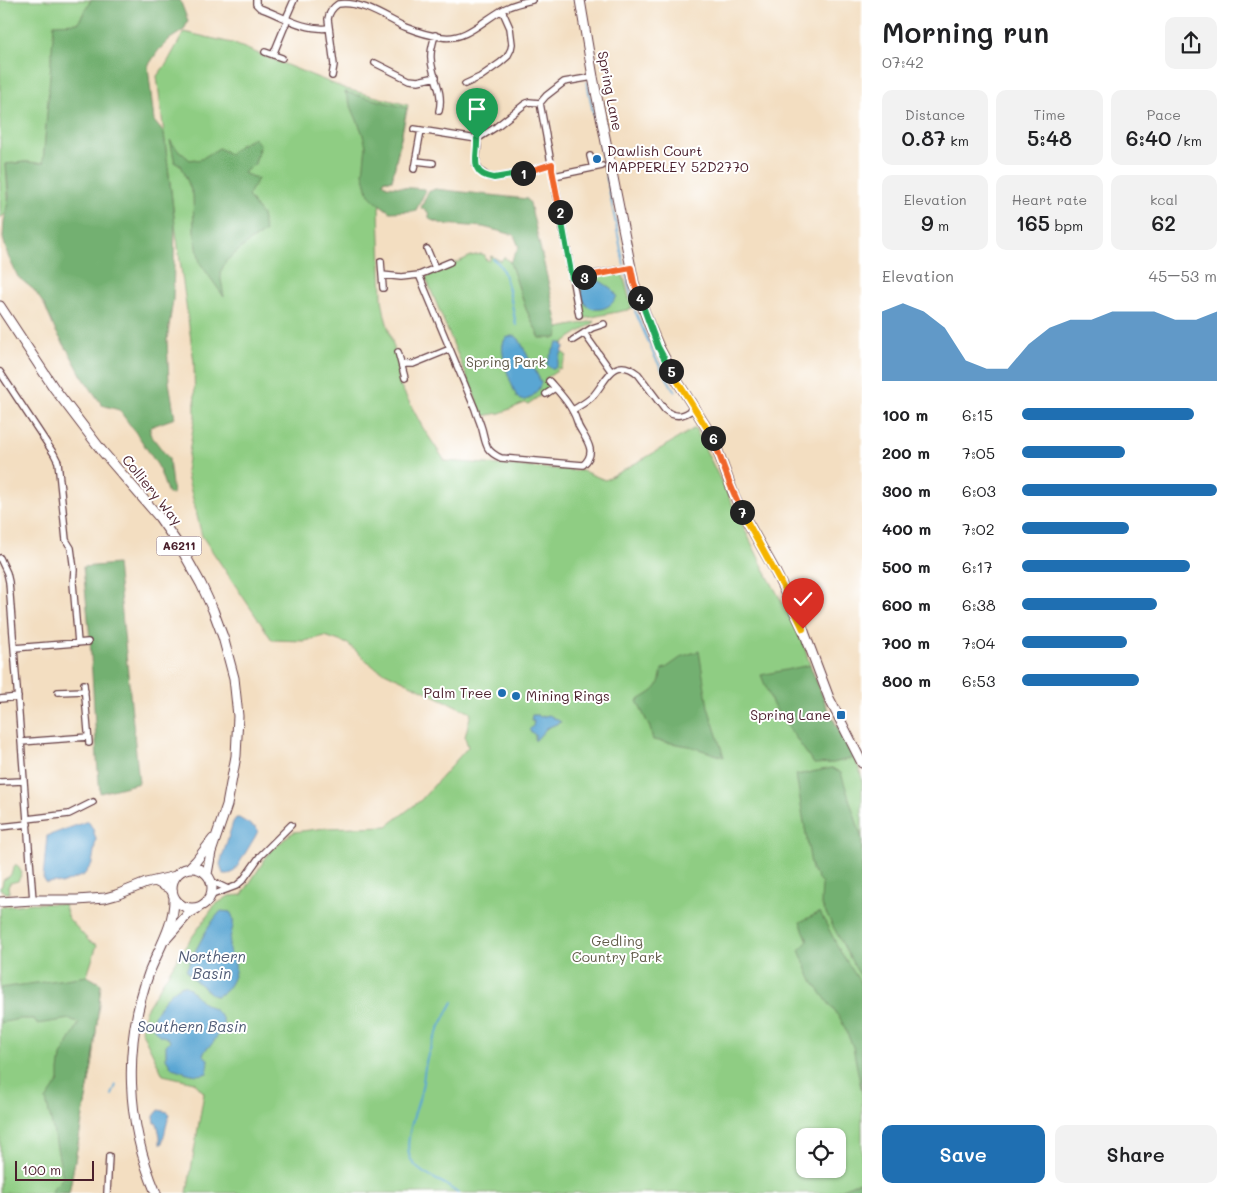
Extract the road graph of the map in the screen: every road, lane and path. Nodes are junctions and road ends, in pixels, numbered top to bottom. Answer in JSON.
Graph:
{"nodes":[{"id":1,"x":256,"y":0,"type":"edge"},
{"id":2,"x":294,"y":0,"type":"edge"},
{"id":3,"x":532,"y":0,"type":"edge"},
{"id":4,"x":580,"y":0,"type":"edge"},
{"id":5,"x":366,"y":2,"type":"edge"},
{"id":6,"x":519,"y":2,"type":"edge"},
{"id":7,"x":502,"y":10,"type":"junction"},
{"id":8,"x":288,"y":19,"type":"junction"},
{"id":9,"x":329,"y":28,"type":"junction"},
{"id":10,"x":435,"y":35,"type":"junction"},
{"id":11,"x":265,"y":52,"type":"dead end"},
{"id":12,"x":273,"y":55,"type":"junction"},
{"id":13,"x":282,"y":58,"type":"dead end"},
{"id":14,"x":375,"y":63,"type":"dead end"},
{"id":15,"x":381,"y":67,"type":"junction"},
{"id":16,"x":378,"y":74,"type":"dead end"},
{"id":17,"x":332,"y":76,"type":"dead end"},
{"id":18,"x":436,"y":77,"type":"junction"},
{"id":19,"x":593,"y":77,"type":"junction"},
{"id":20,"x":467,"y":81,"type":"dead end"},
{"id":21,"x":432,"y":98,"type":"dead end"},
{"id":22,"x":440,"y":98,"type":"junction"},
{"id":23,"x":540,"y":103,"type":"junction"},
{"id":24,"x":439,"y":111,"type":"dead end"},
{"id":25,"x":477,"y":139,"type":"junction"},
{"id":26,"x":590,"y":156,"type":"dead end"},
{"id":27,"x":416,"y":161,"type":"junction"},
{"id":28,"x":433,"y":163,"type":"dead end"},
{"id":29,"x":552,"y":164,"type":"junction"},
{"id":30,"x":602,"y":166,"type":"dead end"},
{"id":31,"x":593,"y":168,"type":"junction"},
{"id":32,"x":414,"y":169,"type":"dead end"},
{"id":33,"x":554,"y":176,"type":"junction"},
{"id":34,"x":427,"y":249,"type":"dead end"},
{"id":35,"x":381,"y":262,"type":"dead end"},
{"id":36,"x":450,"y":262,"type":"dead end"},
{"id":37,"x":435,"y":268,"type":"junction"},
{"id":38,"x":631,"y":268,"type":"junction"},
{"id":39,"x":382,"y":275,"type":"junction"},
{"id":40,"x":419,"y":275,"type":"junction"},
{"id":41,"x":572,"y":278,"type":"junction"},
{"id":42,"x":383,"y":288,"type":"dead end"},
{"id":43,"x":0,"y":306,"type":"edge"},
{"id":44,"x":579,"y":314,"type":"dead end"},
{"id":45,"x":604,"y":324,"type":"dead end"},
{"id":46,"x":584,"y":332,"type":"junction"},
{"id":47,"x":573,"y":340,"type":"dead end"},
{"id":48,"x":450,"y":349,"type":"junction"},
{"id":49,"x":398,"y":352,"type":"dead end"},
{"id":50,"x":402,"y":364,"type":"junction"},
{"id":51,"x":611,"y":371,"type":"junction"},
{"id":52,"x":0,"y":372,"type":"edge"},
{"id":53,"x":405,"y":378,"type":"dead end"},
{"id":54,"x":549,"y":381,"type":"dead end"},
{"id":55,"x":555,"y":388,"type":"junction"},
{"id":56,"x":546,"y":394,"type":"dead end"},
{"id":57,"x":694,"y":408,"type":"junction"},
{"id":58,"x":573,"y":410,"type":"junction"},
{"id":59,"x":0,"y":558,"type":"edge"},
{"id":60,"x":88,"y":642,"type":"dead end"},
{"id":61,"x":78,"y":643,"type":"junction"},
{"id":62,"x":14,"y":648,"type":"junction"},
{"id":63,"x":58,"y":692,"type":"dead end"},
{"id":64,"x":18,"y":698,"type":"junction"},
{"id":65,"x":0,"y":699,"type":"edge"},
{"id":66,"x":21,"y":742,"type":"junction"},
{"id":67,"x":862,"y":763,"type":"edge"},
{"id":68,"x":24,"y":781,"type":"junction"},
{"id":69,"x":0,"y":782,"type":"edge"},
{"id":70,"x":94,"y":802,"type":"dead end"},
{"id":71,"x":28,"y":822,"type":"junction"},
{"id":72,"x":290,"y":825,"type":"dead end"},
{"id":73,"x":0,"y":827,"type":"edge"},
{"id":74,"x":219,"y":830,"type":"junction"},
{"id":75,"x":189,"y":868,"type":"junction"},
{"id":76,"x":176,"y":876,"type":"junction"},
{"id":77,"x":209,"y":877,"type":"junction"},
{"id":78,"x":155,"y":881,"type":"junction"},
{"id":79,"x":228,"y":889,"type":"junction"},
{"id":80,"x":173,"y":894,"type":"junction"},
{"id":81,"x":212,"y":895,"type":"junction"},
{"id":82,"x":33,"y":900,"type":"junction"},
{"id":83,"x":0,"y":902,"type":"edge"},
{"id":84,"x":200,"y":907,"type":"junction"},
{"id":85,"x":164,"y":941,"type":"junction"},
{"id":86,"x":109,"y":1156,"type":"dead end"},
{"id":87,"x":107,"y":1193,"type":"edge"},
{"id":88,"x":156,"y":1193,"type":"edge"}],
"edges":[{"from":1,"to":8,"type":"street"},
{"from":2,"to":8,"type":"street"},
{"from":3,"to":6,"type":"street"},
{"from":4,"to":19,"type":"main road","name":"Spring Lane"},
{"from":5,"to":9,"type":"street"},
{"from":5,"to":10,"type":"street"},
{"from":6,"to":7,"type":"street"},
{"from":7,"to":10,"type":"street"},
{"from":7,"to":20,"type":"street"},
{"from":8,"to":9,"type":"street"},
{"from":8,"to":12,"type":"street"},
{"from":9,"to":17,"type":"street"},
{"from":10,"to":18,"type":"street"},
{"from":11,"to":12,"type":"street"},
{"from":12,"to":13,"type":"street"},
{"from":14,"to":15,"type":"street"},
{"from":15,"to":16,"type":"street"},
{"from":15,"to":18,"type":"street"},
{"from":18,"to":22,"type":"street"},
{"from":19,"to":23,"type":"street"},
{"from":19,"to":38,"type":"main road","name":"Spring Lane"},
{"from":21,"to":22,"type":"street"},
{"from":22,"to":24,"type":"street"},
{"from":23,"to":25,"type":"street"},
{"from":23,"to":29,"type":"street"},
{"from":25,"to":27,"type":"street"},
{"from":25,"to":29,"type":"street"},
{"from":26,"to":31,"type":"street"},
{"from":27,"to":28,"type":"street"},
{"from":27,"to":32,"type":"street"},
{"from":29,"to":33,"type":"street"},
{"from":30,"to":31,"type":"street"},
{"from":31,"to":33,"type":"street"},
{"from":33,"to":41,"type":"street"},
{"from":34,"to":37,"type":"street"},
{"from":35,"to":39,"type":"street"},
{"from":36,"to":37,"type":"street"},
{"from":37,"to":40,"type":"street"},
{"from":38,"to":41,"type":"street"},
{"from":38,"to":57,"type":"main road","name":"Spring Lane"},
{"from":39,"to":40,"type":"street"},
{"from":39,"to":42,"type":"street"},
{"from":40,"to":48,"type":"street"},
{"from":41,"to":44,"type":"street"},
{"from":43,"to":74,"type":"main road","name":"Colliery Way","number":"A6211"},
{"from":45,"to":46,"type":"street"},
{"from":46,"to":47,"type":"street"},
{"from":46,"to":51,"type":"street"},
{"from":48,"to":50,"type":"street"},
{"from":48,"to":58,"type":"street"},
{"from":49,"to":50,"type":"street"},
{"from":50,"to":53,"type":"street"},
{"from":51,"to":57,"type":"street"},
{"from":51,"to":58,"type":"street"},
{"from":52,"to":61,"type":"street"},
{"from":54,"to":55,"type":"street"},
{"from":55,"to":56,"type":"street"},
{"from":55,"to":58,"type":"street"},
{"from":57,"to":67,"type":"main road","name":"Spring Lane"},
{"from":59,"to":62,"type":"street"},
{"from":60,"to":61,"type":"street"},
{"from":61,"to":62,"type":"street"},
{"from":62,"to":64,"type":"street"},
{"from":63,"to":66,"type":"street"},
{"from":64,"to":65,"type":"street"},
{"from":64,"to":66,"type":"street"},
{"from":66,"to":68,"type":"street"},
{"from":68,"to":69,"type":"street"},
{"from":68,"to":71,"type":"street"},
{"from":70,"to":71,"type":"street"},
{"from":71,"to":73,"type":"street"},
{"from":71,"to":82,"type":"street"},
{"from":72,"to":79,"type":"street"},
{"from":74,"to":75,"type":"main road","name":"Colliery Way","number":"A6211"},
{"from":74,"to":77,"type":"main road","name":"Colliery Way","number":"A6211"},
{"from":75,"to":76,"type":"main road"},
{"from":75,"to":77,"type":"main road"},
{"from":76,"to":78,"type":"main road"},
{"from":76,"to":80,"type":"main road"},
{"from":77,"to":79,"type":"street"},
{"from":77,"to":81,"type":"main road"},
{"from":78,"to":80,"type":"main road"},
{"from":78,"to":82,"type":"main road"},
{"from":79,"to":81,"type":"street"},
{"from":80,"to":84,"type":"main road"},
{"from":80,"to":85,"type":"main road"},
{"from":81,"to":84,"type":"main road"},
{"from":82,"to":83,"type":"main road"},
{"from":84,"to":85,"type":"main road"},
{"from":85,"to":88,"type":"main road"},
{"from":86,"to":87,"type":"street"}]}
